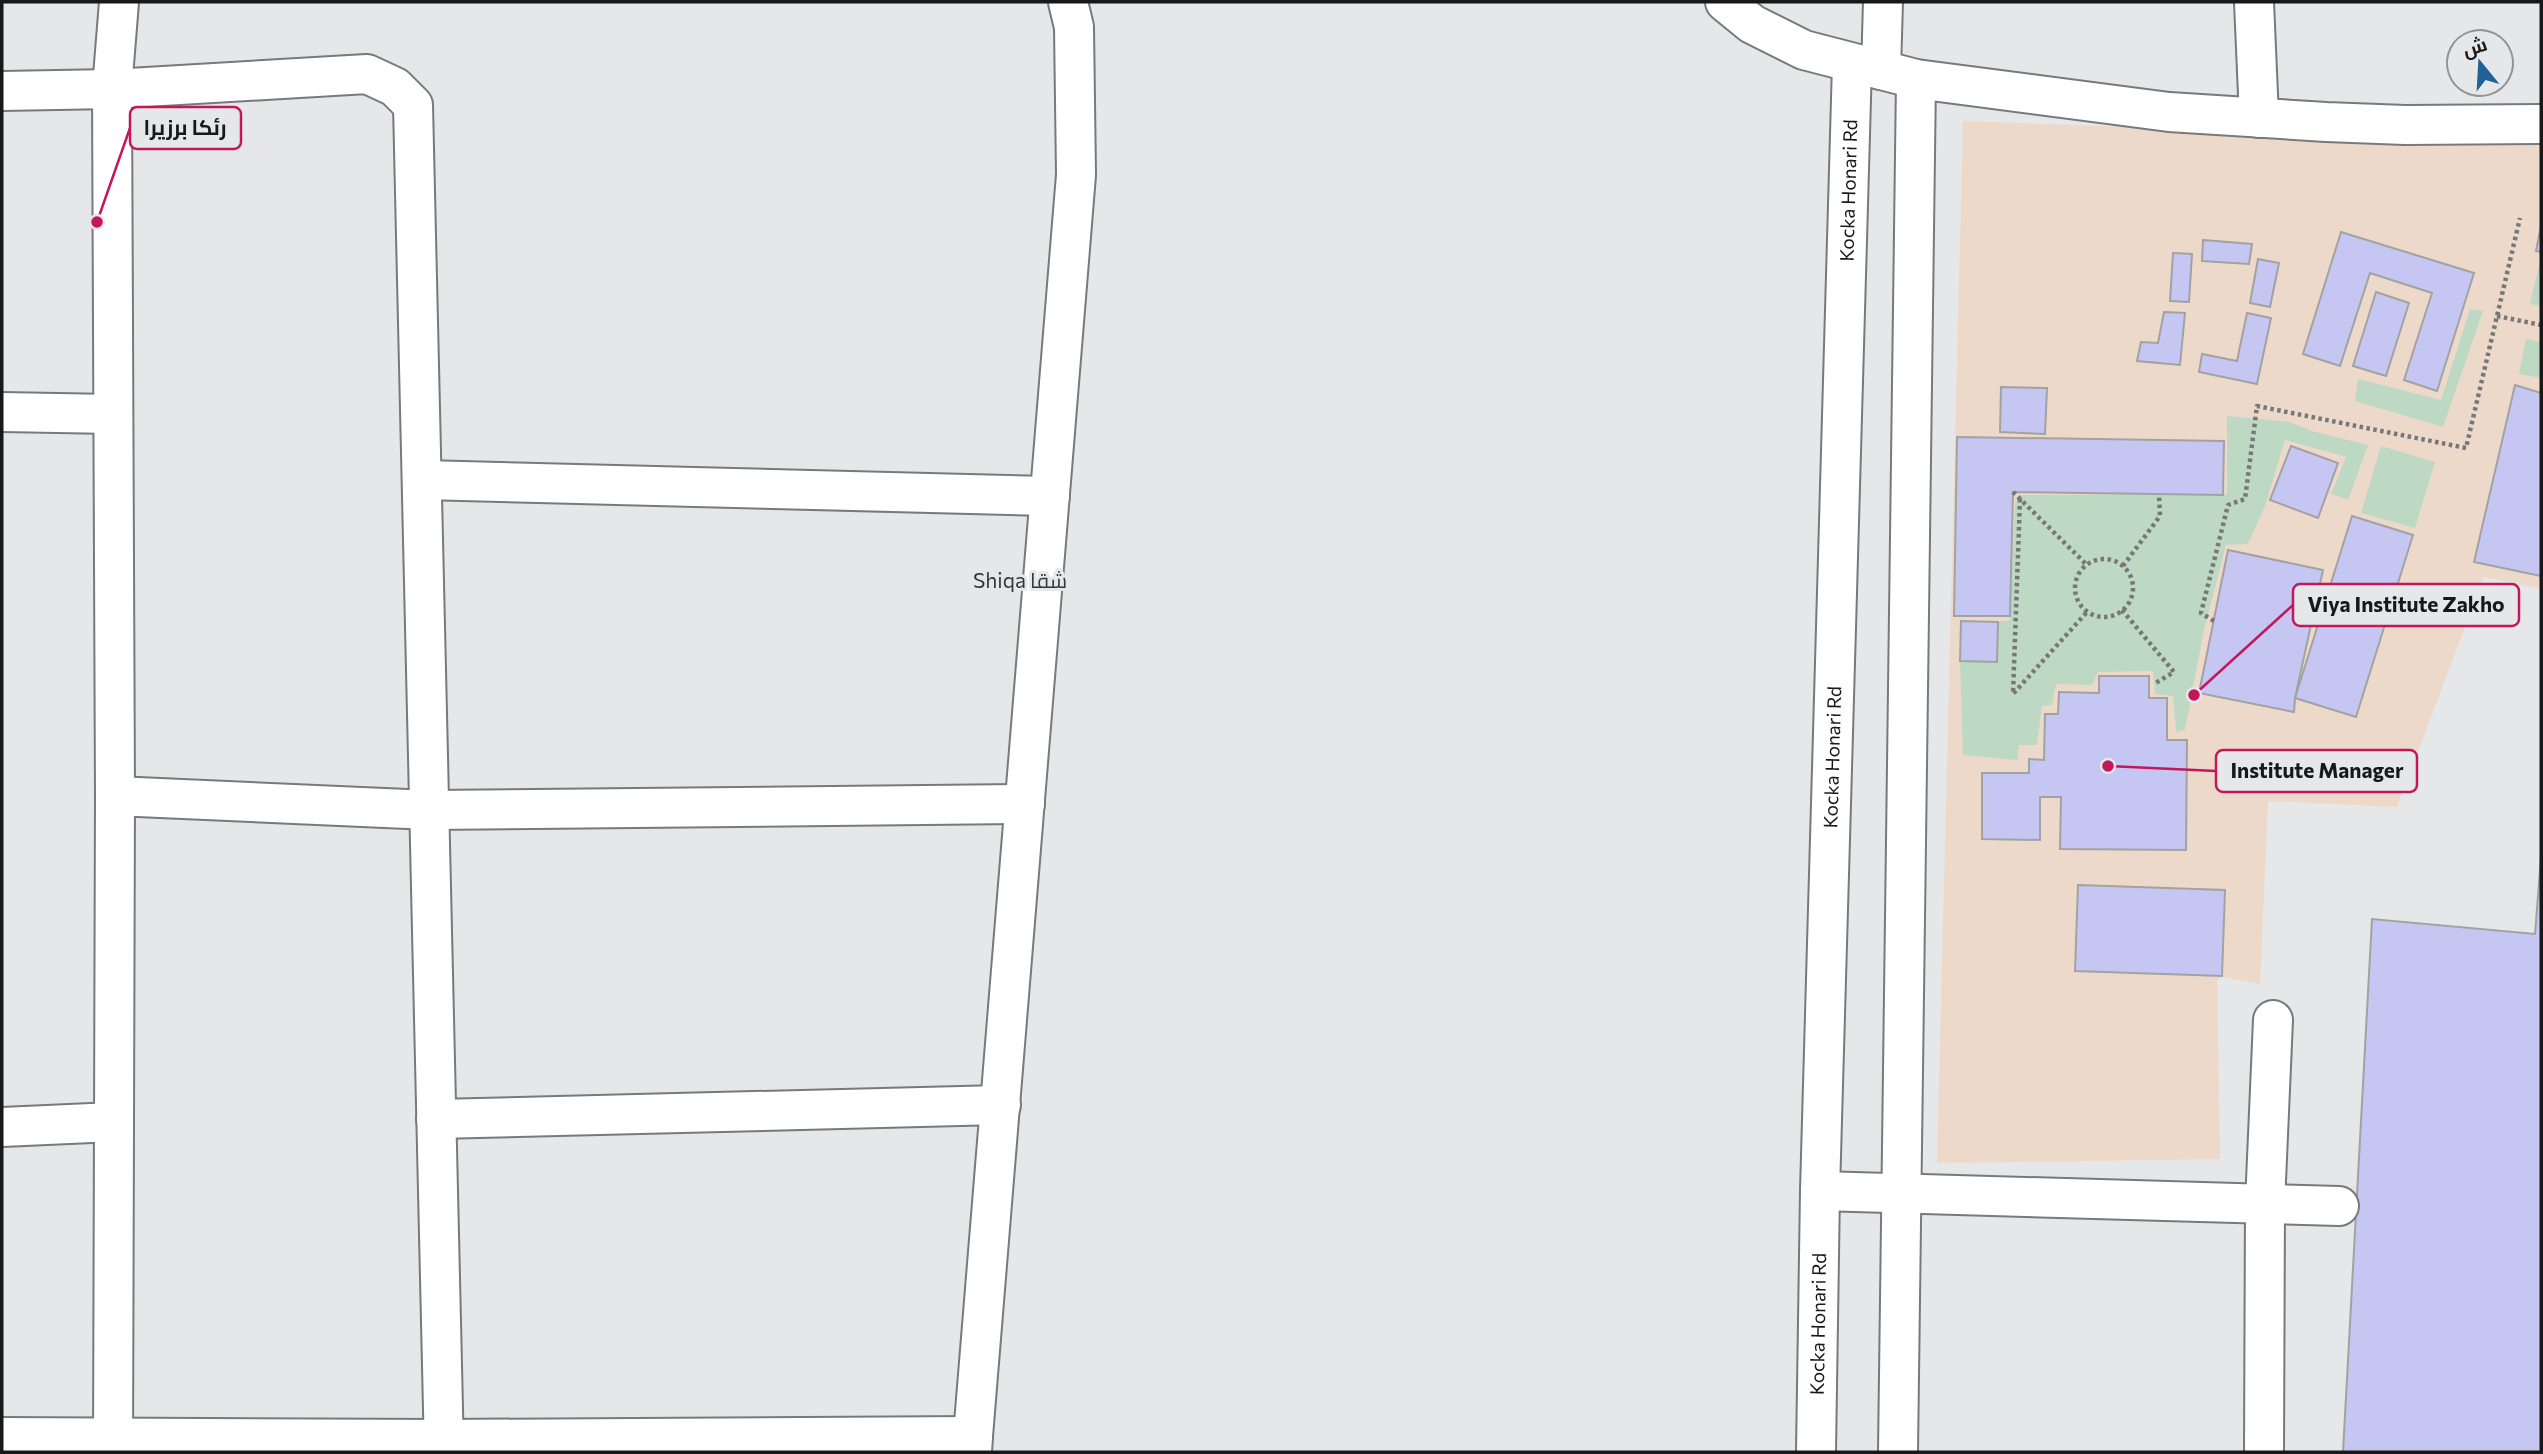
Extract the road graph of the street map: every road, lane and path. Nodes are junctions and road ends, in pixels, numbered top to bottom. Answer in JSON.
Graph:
{"nodes":[{"id":1,"x":118,"y":2,"type":"edge"},
{"id":2,"x":1068,"y":2,"type":"edge"},
{"id":3,"x":1725,"y":2,"type":"edge"},
{"id":4,"x":1883,"y":2,"type":"edge"},
{"id":5,"x":2254,"y":2,"type":"edge"},
{"id":6,"x":1883,"y":71,"type":"junction"},
{"id":7,"x":111,"y":89,"type":"junction"},
{"id":8,"x":2,"y":90,"type":"edge"},
{"id":9,"x":2259,"y":118,"type":"junction"},
{"id":10,"x":2541,"y":124,"type":"edge"},
{"id":11,"x":2520,"y":218,"type":"dead end"},
{"id":12,"x":2497,"y":316,"type":"junction"},
{"id":13,"x":2541,"y":325,"type":"edge"},
{"id":14,"x":2,"y":412,"type":"edge"},
{"id":15,"x":113,"y":414,"type":"junction"},
{"id":16,"x":423,"y":480,"type":"junction"},
{"id":17,"x":2013,"y":492,"type":"dead end"},
{"id":18,"x":2159,"y":495,"type":"dead end"},
{"id":19,"x":1050,"y":496,"type":"junction"},
{"id":20,"x":2020,"y":499,"type":"junction"},
{"id":21,"x":2087,"y":565,"type":"junction"},
{"id":22,"x":2122,"y":566,"type":"junction"},
{"id":23,"x":2122,"y":610,"type":"junction"},
{"id":24,"x":2087,"y":612,"type":"junction"},
{"id":25,"x":2214,"y":621,"type":"dead end"},
{"id":26,"x":2154,"y":684,"type":"dead end"},
{"id":27,"x":115,"y":796,"type":"junction"},
{"id":28,"x":1025,"y":804,"type":"junction"},
{"id":29,"x":430,"y":810,"type":"junction"},
{"id":30,"x":2273,"y":1020,"type":"dead end"},
{"id":31,"x":1000,"y":1105,"type":"junction"},
{"id":32,"x":436,"y":1119,"type":"junction"},
{"id":33,"x":114,"y":1122,"type":"junction"},
{"id":34,"x":2,"y":1127,"type":"edge"},
{"id":35,"x":1820,"y":1191,"type":"junction"},
{"id":36,"x":1902,"y":1194,"type":"junction"},
{"id":37,"x":2264,"y":1204,"type":"junction"},
{"id":38,"x":2339,"y":1206,"type":"dead end"},
{"id":39,"x":2,"y":1437,"type":"edge"},
{"id":40,"x":767,"y":1444,"type":"edge"},
{"id":41,"x":973,"y":1444,"type":"edge"},
{"id":42,"x":113,"y":1445,"type":"edge"},
{"id":43,"x":443,"y":1446,"type":"edge"},
{"id":44,"x":1816,"y":1452,"type":"edge"},
{"id":45,"x":1898,"y":1452,"type":"edge"},
{"id":46,"x":2264,"y":1452,"type":"edge"}],
"edges":[{"from":1,"to":7,"type":"street"},
{"from":2,"to":19,"type":"street"},
{"from":3,"to":6,"type":"street"},
{"from":4,"to":6,"type":"street"},
{"from":5,"to":9,"type":"street"},
{"from":6,"to":9,"type":"street"},
{"from":6,"to":35,"type":"street","name":"Kocka Honari Rd"},
{"from":6,"to":36,"type":"street"},
{"from":7,"to":8,"type":"street"},
{"from":7,"to":15,"type":"street"},
{"from":7,"to":16,"type":"street"},
{"from":9,"to":10,"type":"street"},
{"from":11,"to":12,"type":"path"},
{"from":12,"to":13,"type":"path"},
{"from":12,"to":25,"type":"path"},
{"from":14,"to":15,"type":"street"},
{"from":15,"to":27,"type":"street"},
{"from":16,"to":19,"type":"street"},
{"from":16,"to":29,"type":"street"},
{"from":17,"to":20,"type":"path"},
{"from":18,"to":22,"type":"path"},
{"from":19,"to":28,"type":"street"},
{"from":20,"to":21,"type":"path"},
{"from":20,"to":24,"type":"path"},
{"from":21,"to":22,"type":"path"},
{"from":21,"to":24,"type":"path"},
{"from":22,"to":23,"type":"path"},
{"from":23,"to":24,"type":"path"},
{"from":23,"to":26,"type":"path"},
{"from":27,"to":29,"type":"street"},
{"from":27,"to":33,"type":"street"},
{"from":28,"to":29,"type":"street"},
{"from":28,"to":31,"type":"street"},
{"from":29,"to":32,"type":"street"},
{"from":30,"to":37,"type":"street"},
{"from":31,"to":32,"type":"street"},
{"from":31,"to":41,"type":"street"},
{"from":32,"to":43,"type":"street"},
{"from":33,"to":34,"type":"street"},
{"from":33,"to":42,"type":"street"},
{"from":35,"to":36,"type":"street"},
{"from":35,"to":44,"type":"street","name":"Kocka Honari Rd"},
{"from":36,"to":37,"type":"street"},
{"from":36,"to":45,"type":"street"},
{"from":37,"to":38,"type":"street"},
{"from":37,"to":46,"type":"street"},
{"from":39,"to":42,"type":"street"},
{"from":40,"to":41,"type":"street"},
{"from":40,"to":43,"type":"street"},
{"from":42,"to":43,"type":"street"}]}
